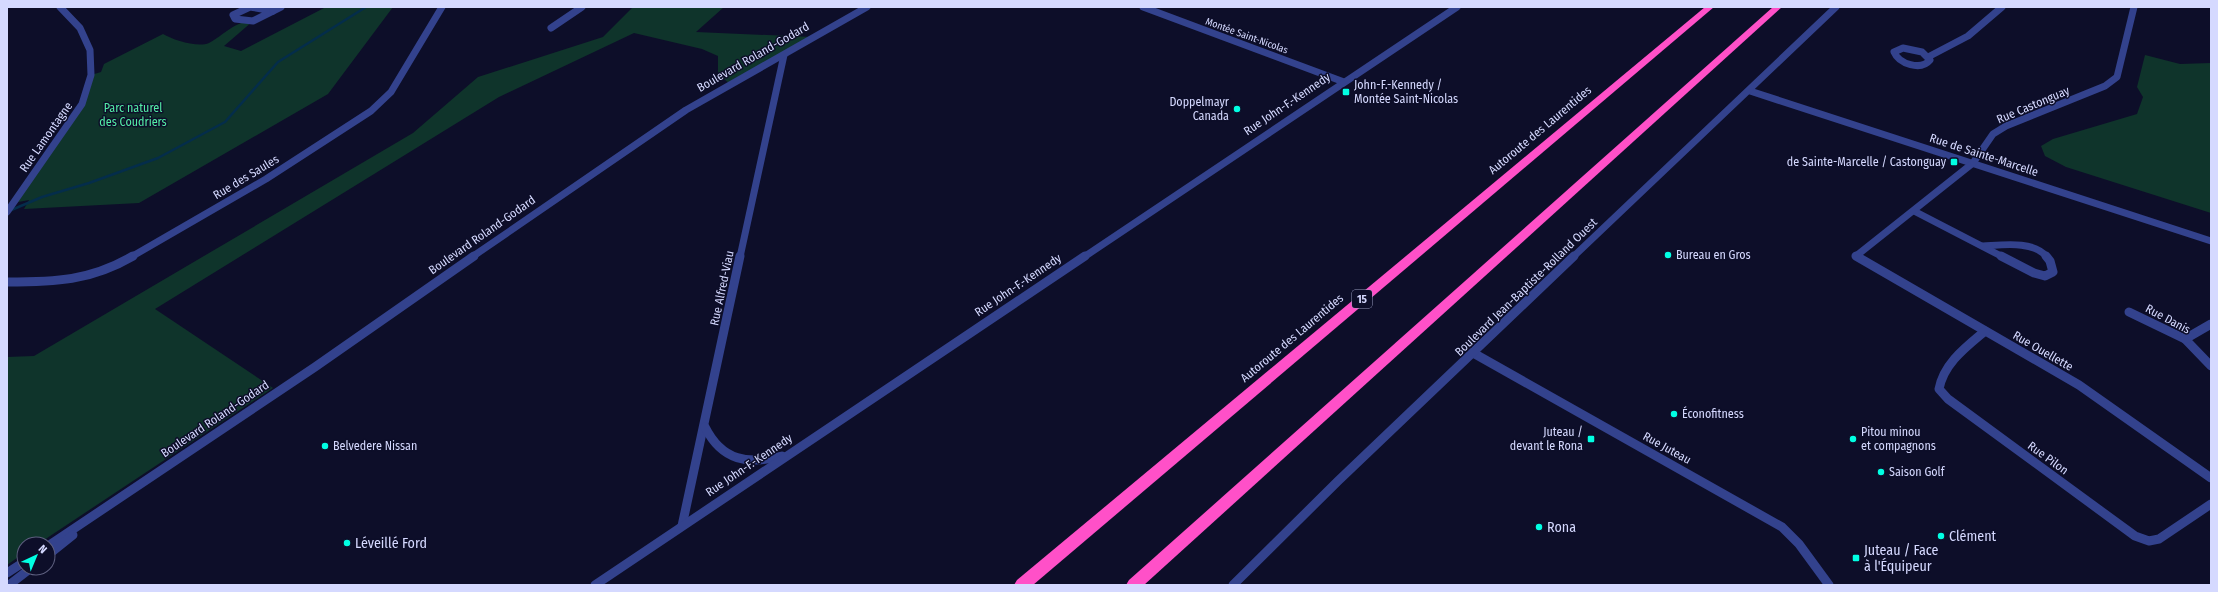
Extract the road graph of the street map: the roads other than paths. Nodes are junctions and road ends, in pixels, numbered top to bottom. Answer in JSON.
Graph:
{"nodes":[{"id":1,"x":60,"y":7,"type":"edge"},
{"id":2,"x":281,"y":7,"type":"edge"},
{"id":3,"x":442,"y":7,"type":"edge"},
{"id":4,"x":582,"y":7,"type":"edge"},
{"id":5,"x":867,"y":7,"type":"edge"},
{"id":6,"x":1144,"y":7,"type":"edge"},
{"id":7,"x":1457,"y":7,"type":"edge"},
{"id":8,"x":1710,"y":7,"type":"edge"},
{"id":9,"x":1778,"y":7,"type":"edge"},
{"id":10,"x":1836,"y":7,"type":"edge"},
{"id":11,"x":2002,"y":7,"type":"edge"},
{"id":12,"x":2134,"y":7,"type":"edge"},
{"id":13,"x":273,"y":11,"type":"junction"},
{"id":14,"x":551,"y":28,"type":"dead end"},
{"id":15,"x":784,"y":55,"type":"junction"},
{"id":16,"x":1928,"y":57,"type":"junction"},
{"id":17,"x":1344,"y":82,"type":"junction"},
{"id":18,"x":1750,"y":91,"type":"junction"},
{"id":19,"x":1972,"y":163,"type":"junction"},
{"id":20,"x":1914,"y":211,"type":"junction"},
{"id":21,"x":7,"y":212,"type":"edge"},
{"id":22,"x":2211,"y":241,"type":"edge"},
{"id":23,"x":1983,"y":246,"type":"junction"},
{"id":24,"x":1856,"y":256,"type":"joint"},
{"id":25,"x":7,"y":282,"type":"edge"},
{"id":26,"x":2129,"y":312,"type":"dead end"},
{"id":27,"x":2211,"y":324,"type":"edge"},
{"id":28,"x":1984,"y":331,"type":"junction"},
{"id":29,"x":2184,"y":339,"type":"junction"},
{"id":30,"x":1474,"y":354,"type":"junction"},
{"id":31,"x":2211,"y":366,"type":"edge"},
{"id":32,"x":705,"y":427,"type":"junction"},
{"id":33,"x":790,"y":453,"type":"junction"},
{"id":34,"x":2211,"y":478,"type":"edge"},
{"id":35,"x":120,"y":499,"type":"junction"},
{"id":36,"x":2211,"y":504,"type":"edge"},
{"id":37,"x":682,"y":526,"type":"junction"},
{"id":38,"x":56,"y":541,"type":"edge"},
{"id":39,"x":56,"y":549,"type":"edge"},
{"id":40,"x":16,"y":567,"type":"edge"},
{"id":41,"x":7,"y":573,"type":"edge"},
{"id":42,"x":21,"y":576,"type":"edge"},
{"id":43,"x":9,"y":585,"type":"edge"},
{"id":44,"x":596,"y":585,"type":"edge"},
{"id":45,"x":1022,"y":585,"type":"edge"},
{"id":46,"x":1134,"y":585,"type":"edge"},
{"id":47,"x":1233,"y":585,"type":"edge"},
{"id":48,"x":1829,"y":585,"type":"edge"}],
"edges":[{"from":1,"to":21,"type":"street","name":"Rue Lamontagne"},
{"from":2,"to":13,"type":"street"},
{"from":3,"to":25,"type":"street","name":"Rue des Saules"},
{"from":4,"to":14,"type":"street"},
{"from":5,"to":15,"type":"street","name":"Boulevard Roland-Godard"},
{"from":6,"to":17,"type":"street","name":"Montée Saint-Nicolas"},
{"from":7,"to":17,"type":"street","name":"Rue John-F.-Kennedy"},
{"from":8,"to":45,"type":"highway","name":"Autoroute des Laurentides","number":"15"},
{"from":9,"to":46,"type":"highway"},
{"from":10,"to":18,"type":"street","name":"Boulevard Jean-Baptiste-Rolland Ouest"},
{"from":11,"to":16,"type":"street"},
{"from":12,"to":19,"type":"street","name":"Rue Castonguay"},
{"from":13,"to":13,"type":"street"},
{"from":15,"to":32,"type":"street","name":"Rue Alfred-Viau"},
{"from":15,"to":35,"type":"street","name":"Boulevard Roland-Godard"},
{"from":16,"to":16,"type":"street"},
{"from":17,"to":33,"type":"street","name":"Rue John-F.-Kennedy"},
{"from":18,"to":19,"type":"street","name":"Rue de Sainte-Marcelle"},
{"from":18,"to":30,"type":"street","name":"Boulevard Jean-Baptiste-Rolland Ouest"},
{"from":19,"to":20,"type":"street","name":"Rue Castonguay"},
{"from":19,"to":22,"type":"street","name":"Rue de Sainte-Marcelle"},
{"from":20,"to":23,"type":"street"},
{"from":20,"to":24,"type":"street","name":"Rue Castonguay"},
{"from":23,"to":23,"type":"street"},
{"from":24,"to":28,"type":"street","name":"Rue Ouellette"},
{"from":26,"to":29,"type":"street","name":"Rue Danis"},
{"from":27,"to":29,"type":"street"},
{"from":28,"to":34,"type":"street","name":"Rue Ouellette"},
{"from":28,"to":36,"type":"street","name":"Rue Pilon"},
{"from":29,"to":31,"type":"street","name":"Rue Danis"},
{"from":30,"to":47,"type":"street","name":"Boulevard Jean-Baptiste-Rolland Ouest"},
{"from":30,"to":48,"type":"street","name":"Rue Juteau"},
{"from":32,"to":33,"type":"street"},
{"from":32,"to":37,"type":"street","name":"Rue Alfred-Viau"},
{"from":33,"to":37,"type":"street","name":"Rue John-F.-Kennedy"},
{"from":35,"to":38,"type":"street","name":"Boulevard Roland-Godard"},
{"from":35,"to":39,"type":"street","name":"Boulevard Roland-Godard"},
{"from":37,"to":44,"type":"street","name":"Rue John-F.-Kennedy"},
{"from":40,"to":41,"type":"street"},
{"from":42,"to":43,"type":"street"}]}
